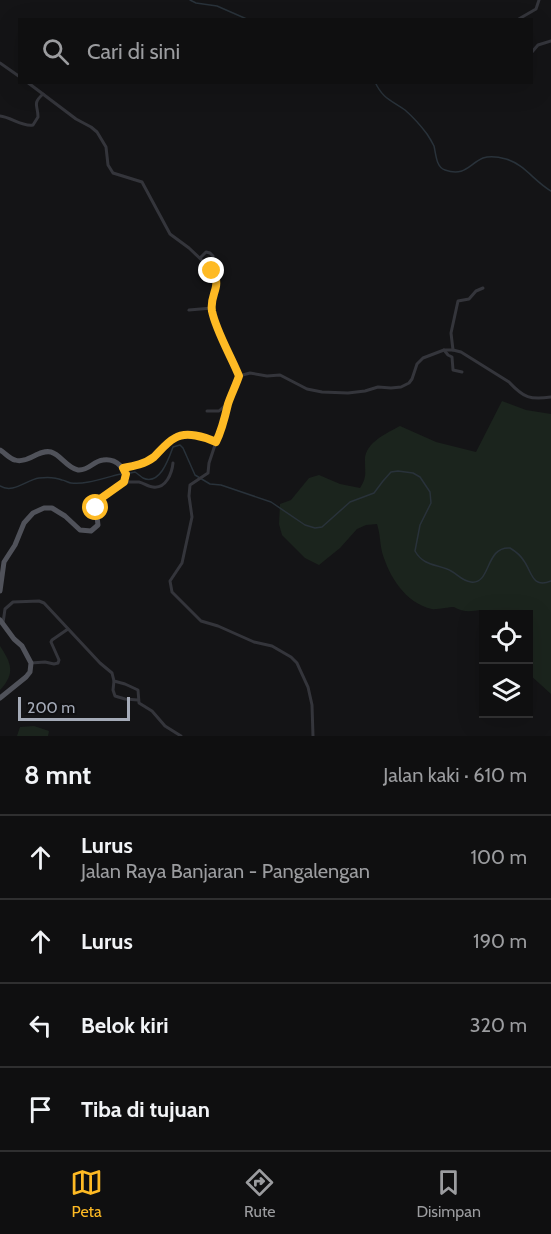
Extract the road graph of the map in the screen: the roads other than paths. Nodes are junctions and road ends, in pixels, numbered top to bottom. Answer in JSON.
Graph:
{"nodes":[{"id":1,"x":539,"y":0,"type":"edge"},
{"id":2,"x":521,"y":18,"type":"edge"},
{"id":3,"x":551,"y":41,"type":"edge"},
{"id":4,"x":533,"y":50,"type":"edge"},
{"id":5,"x":0,"y":63,"type":"edge"},
{"id":6,"x":18,"y":76,"type":"edge"},
{"id":7,"x":30,"y":84,"type":"edge"},
{"id":8,"x":44,"y":94,"type":"junction"},
{"id":9,"x":0,"y":116,"type":"edge"},
{"id":10,"x":213,"y":256,"type":"dead end"},
{"id":11,"x":200,"y":258,"type":"junction"},
{"id":12,"x":483,"y":288,"type":"dead end"},
{"id":13,"x":212,"y":308,"type":"junction"},
{"id":14,"x":189,"y":310,"type":"dead end"},
{"id":15,"x":444,"y":350,"type":"junction"},
{"id":16,"x":453,"y":350,"type":"junction"},
{"id":17,"x":462,"y":372,"type":"dead end"},
{"id":18,"x":239,"y":376,"type":"junction"},
{"id":19,"x":551,"y":397,"type":"edge"},
{"id":20,"x":229,"y":402,"type":"junction"},
{"id":21,"x":207,"y":411,"type":"dead end"},
{"id":22,"x":216,"y":442,"type":"junction"},
{"id":23,"x":0,"y":450,"type":"edge"},
{"id":24,"x":173,"y":463,"type":"dead end"},
{"id":25,"x":123,"y":468,"type":"junction"},
{"id":26,"x":124,"y":482,"type":"junction"},
{"id":27,"x":2,"y":568,"type":"edge"},
{"id":28,"x":0,"y":591,"type":"edge"},
{"id":29,"x":1,"y":623,"type":"edge"},
{"id":30,"x":68,"y":629,"type":"junction"},
{"id":31,"x":31,"y":663,"type":"junction"},
{"id":32,"x":114,"y":681,"type":"junction"},
{"id":33,"x":0,"y":698,"type":"edge"},
{"id":34,"x":138,"y":700,"type":"junction"},
{"id":35,"x":181,"y":736,"type":"edge"},
{"id":36,"x":313,"y":736,"type":"edge"}],
"edges":[{"from":1,"to":2,"type":"street"},
{"from":3,"to":4,"type":"street"},
{"from":5,"to":6,"type":"street"},
{"from":7,"to":8,"type":"street"},
{"from":8,"to":9,"type":"street"},
{"from":8,"to":11,"type":"street"},
{"from":10,"to":11,"type":"street"},
{"from":11,"to":13,"type":"street"},
{"from":12,"to":16,"type":"street"},
{"from":13,"to":14,"type":"street"},
{"from":13,"to":18,"type":"street"},
{"from":15,"to":16,"type":"street"},
{"from":15,"to":17,"type":"street"},
{"from":15,"to":18,"type":"street"},
{"from":16,"to":19,"type":"street"},
{"from":18,"to":20,"type":"street"},
{"from":20,"to":21,"type":"street"},
{"from":20,"to":22,"type":"street"},
{"from":22,"to":25,"type":"street"},
{"from":22,"to":36,"type":"street"},
{"from":23,"to":25,"type":"main road"},
{"from":24,"to":26,"type":"street"},
{"from":25,"to":26,"type":"main road"},
{"from":26,"to":27,"type":"main road"},
{"from":27,"to":28,"type":"main road"},
{"from":29,"to":30,"type":"street"},
{"from":29,"to":31,"type":"main road"},
{"from":30,"to":31,"type":"street"},
{"from":30,"to":32,"type":"street"},
{"from":31,"to":33,"type":"main road"},
{"from":32,"to":34,"type":"street"},
{"from":32,"to":34,"type":"street"},
{"from":34,"to":35,"type":"street"}]}
